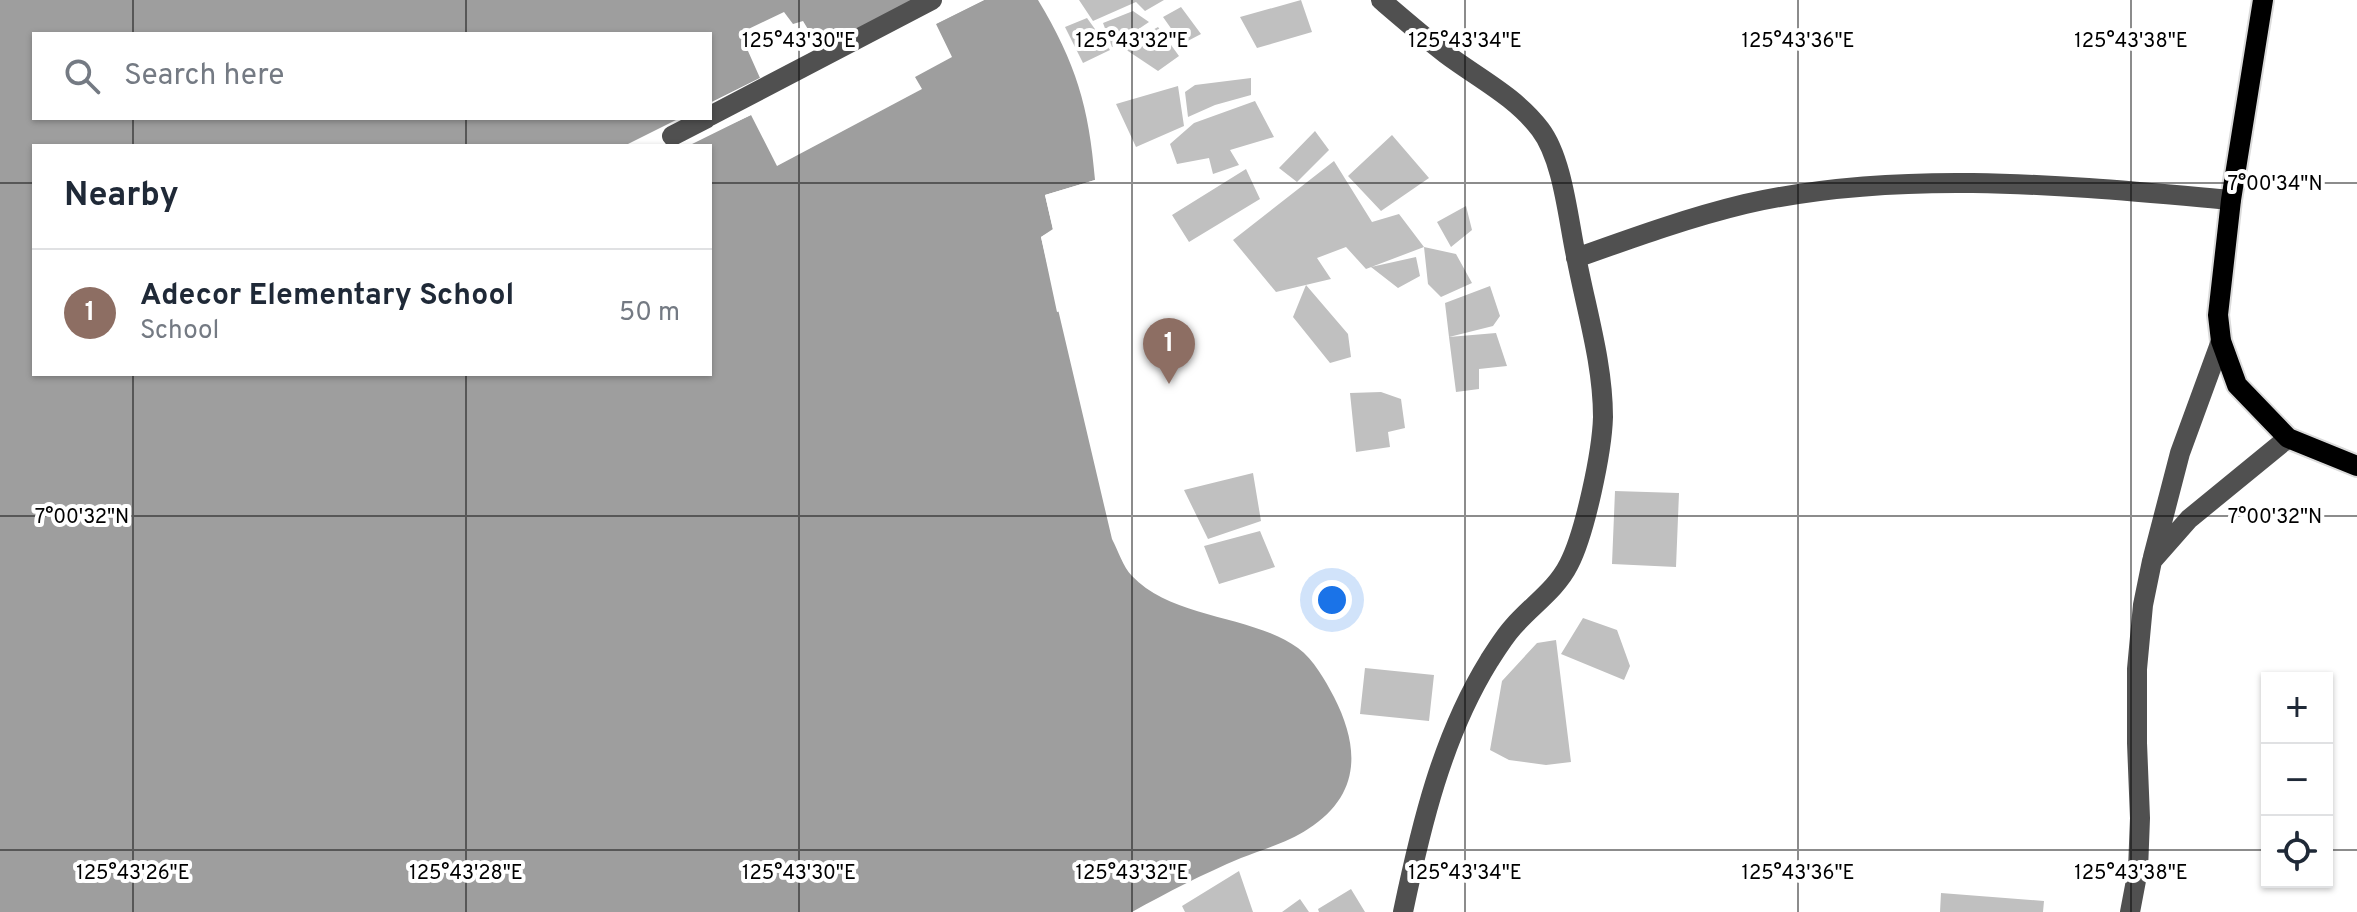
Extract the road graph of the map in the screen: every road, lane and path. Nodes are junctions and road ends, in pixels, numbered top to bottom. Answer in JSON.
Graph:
{"nodes":[{"id":1,"x":932,"y":0,"type":"edge"},
{"id":2,"x":1381,"y":0,"type":"edge"},
{"id":3,"x":2263,"y":0,"type":"edge"},
{"id":4,"x":712,"y":115,"type":"edge"},
{"id":5,"x":702,"y":120,"type":"edge"},
{"id":6,"x":672,"y":136,"type":"dead end"},
{"id":7,"x":2231,"y":200,"type":"junction"},
{"id":8,"x":1576,"y":258,"type":"junction"},
{"id":9,"x":2221,"y":341,"type":"junction"},
{"id":10,"x":2288,"y":438,"type":"junction"},
{"id":11,"x":2357,"y":466,"type":"edge"},
{"id":12,"x":2152,"y":561,"type":"junction"},
{"id":13,"x":1403,"y":912,"type":"edge"},
{"id":14,"x":2130,"y":912,"type":"edge"}],
"edges":[{"from":1,"to":4,"type":"street"},
{"from":2,"to":8,"type":"street"},
{"from":3,"to":7,"type":"main road"},
{"from":5,"to":6,"type":"street"},
{"from":7,"to":8,"type":"street"},
{"from":7,"to":9,"type":"main road"},
{"from":8,"to":13,"type":"street"},
{"from":9,"to":10,"type":"main road"},
{"from":9,"to":12,"type":"street"},
{"from":10,"to":11,"type":"main road"},
{"from":10,"to":12,"type":"street"},
{"from":12,"to":14,"type":"street"}]}
